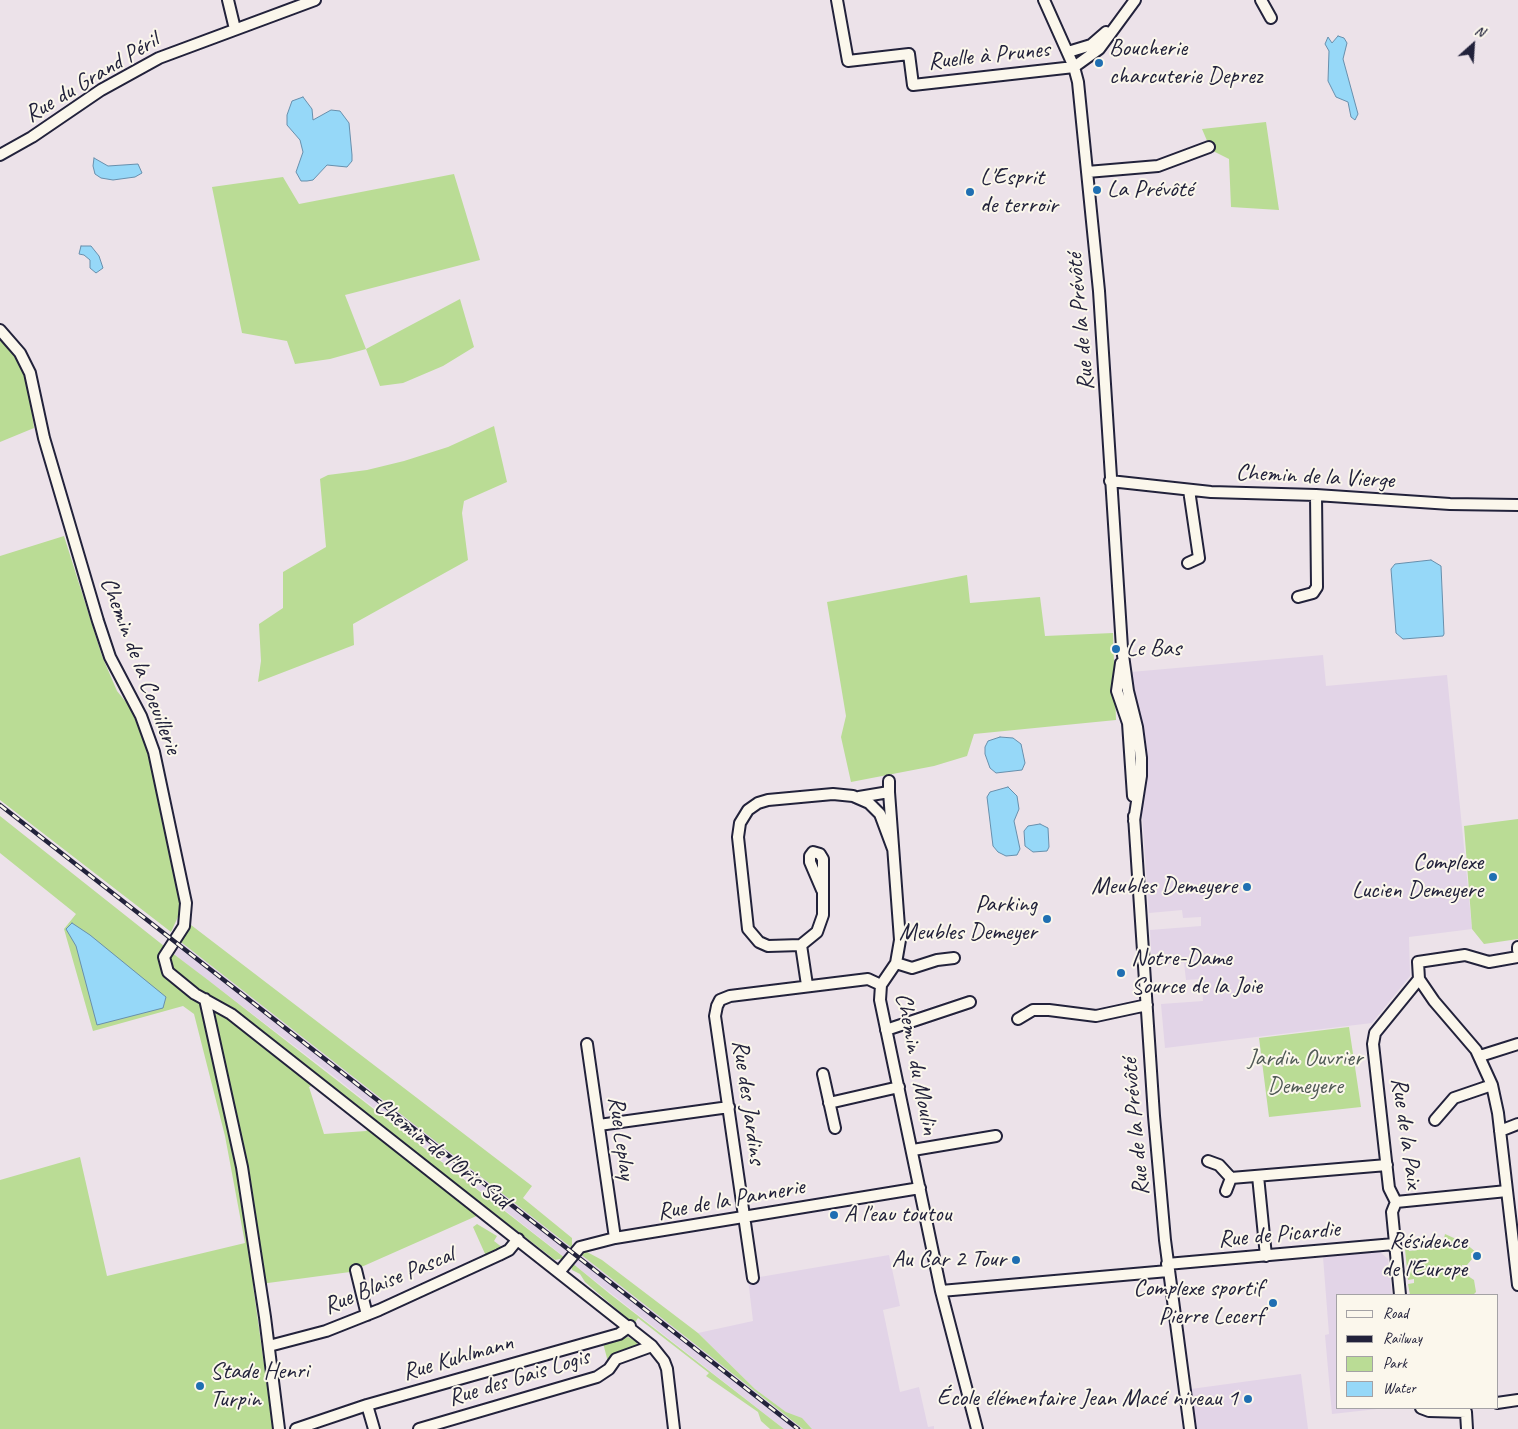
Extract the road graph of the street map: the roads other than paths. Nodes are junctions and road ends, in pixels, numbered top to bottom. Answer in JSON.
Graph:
{"nodes":[{"id":1,"x":228,"y":0,"type":"edge"},
{"id":2,"x":315,"y":0,"type":"edge"},
{"id":3,"x":837,"y":0,"type":"edge"},
{"id":4,"x":1044,"y":0,"type":"edge"},
{"id":5,"x":1134,"y":0,"type":"edge"},
{"id":6,"x":1261,"y":0,"type":"edge"},
{"id":7,"x":1271,"y":18,"type":"dead end"},
{"id":8,"x":235,"y":29,"type":"junction"},
{"id":9,"x":1068,"y":52,"type":"junction"},
{"id":10,"x":1074,"y":67,"type":"junction"},
{"id":11,"x":1209,"y":147,"type":"dead end"},
{"id":12,"x":0,"y":155,"type":"edge"},
{"id":13,"x":1087,"y":172,"type":"junction"},
{"id":14,"x":0,"y":330,"type":"edge"},
{"id":15,"x":1110,"y":482,"type":"junction"},
{"id":16,"x":1189,"y":490,"type":"junction"},
{"id":17,"x":1316,"y":496,"type":"junction"},
{"id":18,"x":1518,"y":505,"type":"edge"},
{"id":19,"x":1188,"y":563,"type":"dead end"},
{"id":20,"x":1298,"y":597,"type":"dead end"},
{"id":21,"x":889,"y":781,"type":"dead end"},
{"id":22,"x":890,"y":792,"type":"junction"},
{"id":23,"x":858,"y":798,"type":"junction"},
{"id":24,"x":893,"y":848,"type":"junction"},
{"id":25,"x":822,"y":890,"type":"dead end"},
{"id":26,"x":801,"y":945,"type":"junction"},
{"id":27,"x":954,"y":958,"type":"dead end"},
{"id":28,"x":1518,"y":958,"type":"edge"},
{"id":29,"x":896,"y":963,"type":"junction"},
{"id":30,"x":1419,"y":979,"type":"junction"},
{"id":31,"x":807,"y":985,"type":"junction"},
{"id":32,"x":880,"y":985,"type":"junction"},
{"id":33,"x":726,"y":996,"type":"joint"},
{"id":34,"x":205,"y":999,"type":"junction"},
{"id":35,"x":970,"y":1002,"type":"dead end"},
{"id":36,"x":1146,"y":1005,"type":"junction"},
{"id":37,"x":1018,"y":1018,"type":"dead end"},
{"id":38,"x":886,"y":1030,"type":"junction"},
{"id":39,"x":587,"y":1044,"type":"dead end"},
{"id":40,"x":1518,"y":1044,"type":"edge"},
{"id":41,"x":1480,"y":1056,"type":"junction"},
{"id":42,"x":823,"y":1074,"type":"dead end"},
{"id":43,"x":1492,"y":1085,"type":"junction"},
{"id":44,"x":899,"y":1087,"type":"junction"},
{"id":45,"x":829,"y":1103,"type":"junction"},
{"id":46,"x":729,"y":1107,"type":"junction"},
{"id":47,"x":1435,"y":1120,"type":"dead end"},
{"id":48,"x":1518,"y":1124,"type":"edge"},
{"id":49,"x":599,"y":1125,"type":"junction"},
{"id":50,"x":835,"y":1128,"type":"dead end"},
{"id":51,"x":1500,"y":1131,"type":"junction"},
{"id":52,"x":996,"y":1136,"type":"dead end"},
{"id":53,"x":913,"y":1150,"type":"junction"},
{"id":54,"x":1208,"y":1161,"type":"dead end"},
{"id":55,"x":1387,"y":1166,"type":"junction"},
{"id":56,"x":1258,"y":1176,"type":"junction"},
{"id":57,"x":1231,"y":1178,"type":"junction"},
{"id":58,"x":920,"y":1188,"type":"junction"},
{"id":59,"x":1226,"y":1191,"type":"dead end"},
{"id":60,"x":1507,"y":1191,"type":"junction"},
{"id":61,"x":1396,"y":1202,"type":"junction"},
{"id":62,"x":744,"y":1218,"type":"junction"},
{"id":63,"x":615,"y":1238,"type":"junction"},
{"id":64,"x":518,"y":1239,"type":"junction"},
{"id":65,"x":1394,"y":1244,"type":"junction"},
{"id":66,"x":1266,"y":1256,"type":"junction"},
{"id":67,"x":1168,"y":1268,"type":"junction"},
{"id":68,"x":356,"y":1270,"type":"dead end"},
{"id":69,"x":560,"y":1271,"type":"junction"},
{"id":70,"x":753,"y":1278,"type":"dead end"},
{"id":71,"x":1518,"y":1285,"type":"edge"},
{"id":72,"x":941,"y":1291,"type":"junction"},
{"id":73,"x":1400,"y":1294,"type":"edge"},
{"id":74,"x":367,"y":1315,"type":"junction"},
{"id":75,"x":630,"y":1326,"type":"junction"},
{"id":76,"x":269,"y":1346,"type":"junction"},
{"id":77,"x":652,"y":1346,"type":"junction"},
{"id":78,"x":1518,"y":1400,"type":"edge"},
{"id":79,"x":1498,"y":1402,"type":"edge"},
{"id":80,"x":367,"y":1405,"type":"junction"},
{"id":81,"x":1425,"y":1409,"type":"edge"},
{"id":82,"x":1468,"y":1410,"type":"edge"},
{"id":83,"x":279,"y":1429,"type":"edge"},
{"id":84,"x":296,"y":1429,"type":"edge"},
{"id":85,"x":374,"y":1429,"type":"edge"},
{"id":86,"x":419,"y":1429,"type":"edge"},
{"id":87,"x":674,"y":1429,"type":"edge"},
{"id":88,"x":977,"y":1429,"type":"edge"},
{"id":89,"x":1190,"y":1429,"type":"edge"},
{"id":90,"x":1467,"y":1429,"type":"edge"}],
"edges":[{"from":1,"to":8,"type":"street"},
{"from":2,"to":8,"type":"street","name":"Rue du Grand Péril"},
{"from":3,"to":10,"type":"street","name":"Ruelle à Prunes"},
{"from":4,"to":9,"type":"street","name":"Rue de la Prévôté"},
{"from":5,"to":9,"type":"street"},
{"from":5,"to":10,"type":"street"},
{"from":6,"to":7,"type":"street"},
{"from":8,"to":12,"type":"street","name":"Rue du Grand Péril"},
{"from":9,"to":10,"type":"street","name":"Rue de la Prévôté"},
{"from":10,"to":13,"type":"street","name":"Rue de la Prévôté"},
{"from":11,"to":13,"type":"street"},
{"from":13,"to":15,"type":"street","name":"Rue de la Prévôté"},
{"from":14,"to":34,"type":"street","name":"Chemin de la Coeuillerie"},
{"from":15,"to":16,"type":"street","name":"Chemin de la Vierge"},
{"from":15,"to":36,"type":"street","name":"Rue de la Prévôté"},
{"from":16,"to":17,"type":"street","name":"Chemin de la Vierge"},
{"from":16,"to":19,"type":"street"},
{"from":17,"to":18,"type":"street","name":"Chemin de la Vierge"},
{"from":17,"to":20,"type":"street"},
{"from":21,"to":22,"type":"street"},
{"from":22,"to":23,"type":"street"},
{"from":22,"to":24,"type":"street"},
{"from":23,"to":24,"type":"street"},
{"from":23,"to":26,"type":"street"},
{"from":24,"to":29,"type":"street"},
{"from":25,"to":26,"type":"street"},
{"from":26,"to":31,"type":"street"},
{"from":27,"to":29,"type":"street","name":"Chemin du Moulin"},
{"from":28,"to":30,"type":"street"},
{"from":29,"to":32,"type":"street","name":"Chemin du Moulin"},
{"from":30,"to":41,"type":"street"},
{"from":30,"to":55,"type":"street","name":"Rue de la Paix"},
{"from":31,"to":32,"type":"street","name":"Chemin du Moulin"},
{"from":31,"to":33,"type":"street","name":"Chemin du Moulin"},
{"from":32,"to":38,"type":"street","name":"Chemin du Moulin"},
{"from":33,"to":46,"type":"street","name":"Rue des Jardins"},
{"from":34,"to":64,"type":"street","name":"Chemin de l'Oris Sud"},
{"from":34,"to":76,"type":"street"},
{"from":35,"to":38,"type":"street"},
{"from":36,"to":37,"type":"street"},
{"from":36,"to":67,"type":"street","name":"Rue de la Prévôté"},
{"from":38,"to":44,"type":"street","name":"Chemin du Moulin"},
{"from":39,"to":49,"type":"street","name":"Rue Leplay"},
{"from":40,"to":41,"type":"street"},
{"from":41,"to":43,"type":"street"},
{"from":42,"to":45,"type":"street"},
{"from":43,"to":47,"type":"street"},
{"from":43,"to":51,"type":"street"},
{"from":44,"to":45,"type":"street"},
{"from":44,"to":53,"type":"street","name":"Chemin du Moulin"},
{"from":45,"to":50,"type":"street"},
{"from":46,"to":49,"type":"street"},
{"from":46,"to":62,"type":"street","name":"Rue des Jardins"},
{"from":48,"to":51,"type":"street"},
{"from":49,"to":63,"type":"street","name":"Rue Leplay"},
{"from":51,"to":60,"type":"street"},
{"from":52,"to":53,"type":"street"},
{"from":53,"to":58,"type":"street","name":"Chemin du Moulin"},
{"from":54,"to":57,"type":"street"},
{"from":55,"to":56,"type":"street"},
{"from":55,"to":61,"type":"street","name":"Rue de la Paix"},
{"from":56,"to":57,"type":"street"},
{"from":56,"to":66,"type":"street"},
{"from":57,"to":59,"type":"street"},
{"from":58,"to":62,"type":"street","name":"Rue de la Pannerie"},
{"from":58,"to":72,"type":"street","name":"Chemin du Moulin"},
{"from":60,"to":61,"type":"street"},
{"from":60,"to":71,"type":"street"},
{"from":61,"to":65,"type":"street","name":"Rue de la Paix"},
{"from":62,"to":63,"type":"street","name":"Rue de la Pannerie"},
{"from":62,"to":70,"type":"street","name":"Rue des Jardins"},
{"from":63,"to":69,"type":"street","name":"Rue de la Pannerie"},
{"from":64,"to":69,"type":"street","name":"Chemin de l'Oris Sud"},
{"from":64,"to":74,"type":"street","name":"Rue Blaise Pascal"},
{"from":65,"to":66,"type":"street","name":"Rue de Picardie"},
{"from":65,"to":73,"type":"street","name":"Rue de la Paix"},
{"from":66,"to":67,"type":"street","name":"Rue de Picardie"},
{"from":67,"to":72,"type":"street","name":"Rue de Picardie"},
{"from":67,"to":89,"type":"street","name":"Rue de la Prévôté"},
{"from":68,"to":74,"type":"street"},
{"from":69,"to":75,"type":"street","name":"Chemin de l'Oris Sud"},
{"from":72,"to":88,"type":"street","name":"Chemin du Moulin"},
{"from":74,"to":76,"type":"street","name":"Rue Blaise Pascal"},
{"from":75,"to":77,"type":"street","name":"Chemin de l'Oris Sud"},
{"from":75,"to":80,"type":"street","name":"Rue Kuhlmann"},
{"from":76,"to":83,"type":"street"},
{"from":77,"to":86,"type":"street","name":"Rue des Gais Logis"},
{"from":77,"to":87,"type":"street","name":"Chemin de l'Oris Sud"},
{"from":78,"to":79,"type":"street"},
{"from":80,"to":84,"type":"street","name":"Rue Kuhlmann"},
{"from":80,"to":85,"type":"street"},
{"from":81,"to":82,"type":"street"},
{"from":82,"to":90,"type":"street"}]}
